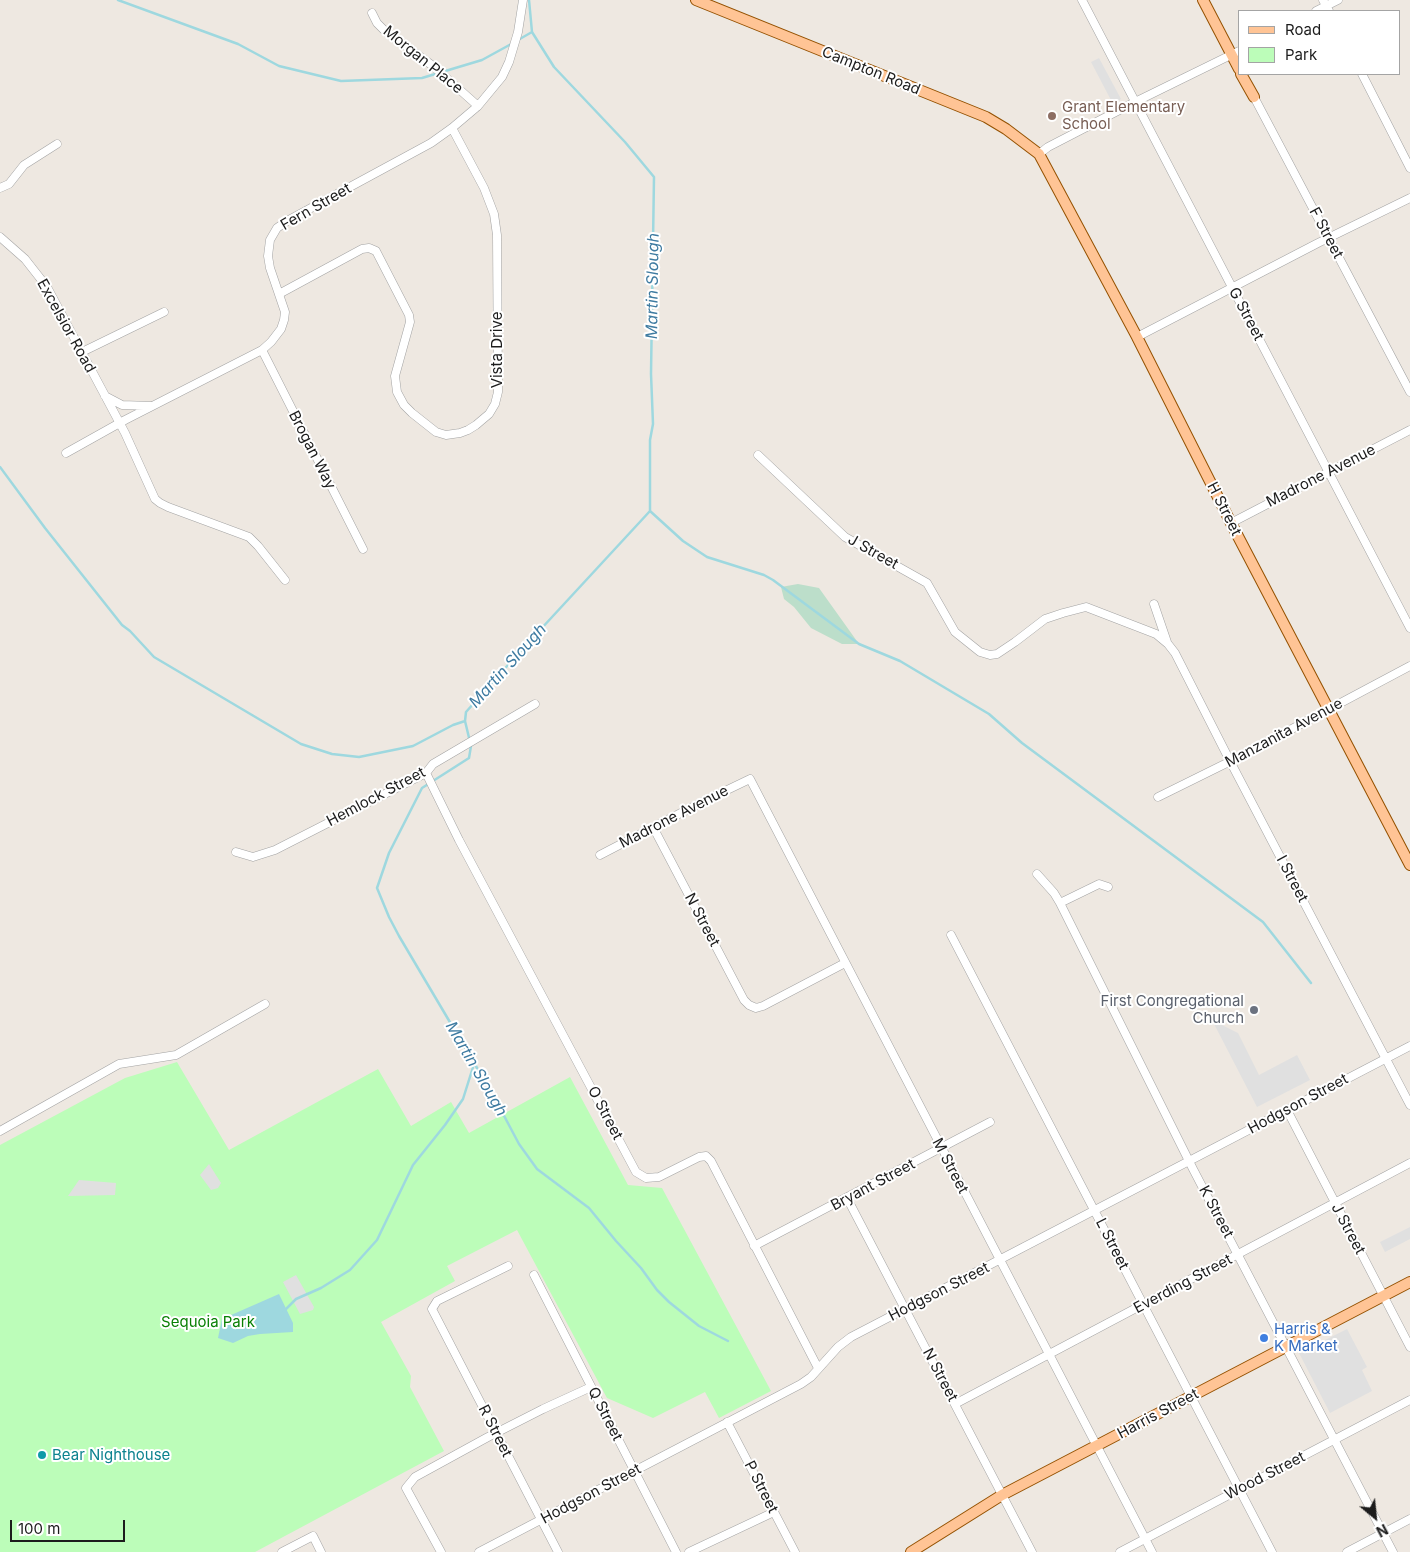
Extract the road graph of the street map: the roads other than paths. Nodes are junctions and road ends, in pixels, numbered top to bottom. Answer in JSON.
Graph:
{"nodes":[{"id":1,"x":523,"y":0,"type":"edge"},
{"id":2,"x":696,"y":0,"type":"edge"},
{"id":3,"x":1082,"y":0,"type":"edge"},
{"id":4,"x":1202,"y":0,"type":"edge"},
{"id":5,"x":1338,"y":0,"type":"edge"},
{"id":6,"x":1326,"y":6,"type":"edge"},
{"id":7,"x":372,"y":13,"type":"dead end"},
{"id":8,"x":1235,"y":52,"type":"edge"},
{"id":9,"x":1238,"y":65,"type":"edge"},
{"id":10,"x":1242,"y":75,"type":"edge"},
{"id":11,"x":1363,"y":75,"type":"edge"},
{"id":12,"x":1254,"y":97,"type":"joint"},
{"id":13,"x":1135,"y":102,"type":"junction"},
{"id":14,"x":478,"y":106,"type":"junction"},
{"id":15,"x":452,"y":128,"type":"junction"},
{"id":16,"x":57,"y":144,"type":"dead end"},
{"id":17,"x":1039,"y":154,"type":"junction"},
{"id":18,"x":1410,"y":168,"type":"edge"},
{"id":19,"x":0,"y":188,"type":"edge"},
{"id":20,"x":1410,"y":198,"type":"edge"},
{"id":21,"x":0,"y":237,"type":"edge"},
{"id":22,"x":1329,"y":238,"type":"junction"},
{"id":23,"x":1233,"y":288,"type":"junction"},
{"id":24,"x":279,"y":294,"type":"junction"},
{"id":25,"x":164,"y":312,"type":"dead end"},
{"id":26,"x":1137,"y":337,"type":"junction"},
{"id":27,"x":262,"y":350,"type":"junction"},
{"id":28,"x":82,"y":352,"type":"junction"},
{"id":29,"x":1410,"y":392,"type":"edge"},
{"id":30,"x":104,"y":395,"type":"junction"},
{"id":31,"x":155,"y":405,"type":"junction"},
{"id":32,"x":119,"y":424,"type":"junction"},
{"id":33,"x":1410,"y":430,"type":"edge"},
{"id":34,"x":66,"y":453,"type":"dead end"},
{"id":35,"x":758,"y":455,"type":"dead end"},
{"id":36,"x":1329,"y":472,"type":"junction"},
{"id":37,"x":1231,"y":522,"type":"junction"},
{"id":38,"x":363,"y":549,"type":"dead end"},
{"id":39,"x":285,"y":580,"type":"dead end"},
{"id":40,"x":1154,"y":604,"type":"dead end"},
{"id":41,"x":1410,"y":628,"type":"edge"},
{"id":42,"x":1168,"y":644,"type":"junction"},
{"id":43,"x":1410,"y":666,"type":"edge"},
{"id":44,"x":535,"y":704,"type":"dead end"},
{"id":45,"x":1329,"y":709,"type":"junction"},
{"id":46,"x":1230,"y":761,"type":"junction"},
{"id":47,"x":426,"y":773,"type":"junction"},
{"id":48,"x":750,"y":779,"type":"joint"},
{"id":49,"x":1158,"y":797,"type":"dead end"},
{"id":50,"x":652,"y":827,"type":"junction"},
{"id":51,"x":236,"y":852,"type":"dead end"},
{"id":52,"x":600,"y":855,"type":"dead end"},
{"id":53,"x":1410,"y":864,"type":"edge"},
{"id":54,"x":1037,"y":874,"type":"dead end"},
{"id":55,"x":1108,"y":887,"type":"dead end"},
{"id":56,"x":1060,"y":903,"type":"junction"},
{"id":57,"x":951,"y":935,"type":"dead end"},
{"id":58,"x":845,"y":963,"type":"junction"},
{"id":59,"x":265,"y":1004,"type":"dead end"},
{"id":60,"x":1410,"y":1046,"type":"edge"},
{"id":61,"x":1386,"y":1058,"type":"junction"},
{"id":62,"x":1410,"y":1104,"type":"edge"},
{"id":63,"x":1287,"y":1110,"type":"junction"},
{"id":64,"x":990,"y":1122,"type":"dead end"},
{"id":65,"x":0,"y":1131,"type":"edge"},
{"id":66,"x":941,"y":1149,"type":"junction"},
{"id":67,"x":1189,"y":1161,"type":"junction"},
{"id":68,"x":1410,"y":1163,"type":"edge"},
{"id":69,"x":847,"y":1198,"type":"junction"},
{"id":70,"x":1334,"y":1203,"type":"junction"},
{"id":71,"x":1094,"y":1210,"type":"junction"},
{"id":72,"x":754,"y":1246,"type":"junction"},
{"id":73,"x":1238,"y":1254,"type":"junction"},
{"id":74,"x":1000,"y":1260,"type":"junction"},
{"id":75,"x":508,"y":1266,"type":"dead end"},
{"id":76,"x":534,"y":1276,"type":"dead end"},
{"id":77,"x":1410,"y":1282,"type":"edge"},
{"id":78,"x":1383,"y":1296,"type":"junction"},
{"id":79,"x":1143,"y":1304,"type":"junction"},
{"id":80,"x":905,"y":1309,"type":"junction"},
{"id":81,"x":1287,"y":1347,"type":"junction"},
{"id":82,"x":1410,"y":1348,"type":"edge"},
{"id":83,"x":1049,"y":1354,"type":"junction"},
{"id":84,"x":818,"y":1368,"type":"junction"},
{"id":85,"x":591,"y":1388,"type":"junction"},
{"id":86,"x":1191,"y":1396,"type":"junction"},
{"id":87,"x":1410,"y":1400,"type":"edge"},
{"id":88,"x":955,"y":1404,"type":"junction"},
{"id":89,"x":727,"y":1422,"type":"junction"},
{"id":90,"x":496,"y":1433,"type":"junction"},
{"id":91,"x":1334,"y":1440,"type":"junction"},
{"id":92,"x":1096,"y":1446,"type":"junction"},
{"id":93,"x":634,"y":1471,"type":"junction"},
{"id":94,"x":1240,"y":1489,"type":"junction"},
{"id":95,"x":1002,"y":1495,"type":"junction"},
{"id":96,"x":774,"y":1512,"type":"junction"},
{"id":97,"x":1410,"y":1519,"type":"edge"},
{"id":98,"x":542,"y":1520,"type":"junction"},
{"id":99,"x":1383,"y":1533,"type":"junction"},
{"id":100,"x":1145,"y":1539,"type":"junction"},
{"id":101,"x":282,"y":1552,"type":"edge"},
{"id":102,"x":321,"y":1552,"type":"edge"},
{"id":103,"x":440,"y":1552,"type":"edge"},
{"id":104,"x":479,"y":1552,"type":"edge"},
{"id":105,"x":558,"y":1552,"type":"edge"},
{"id":106,"x":676,"y":1552,"type":"edge"},
{"id":107,"x":689,"y":1552,"type":"edge"},
{"id":108,"x":795,"y":1552,"type":"edge"},
{"id":109,"x":913,"y":1552,"type":"edge"},
{"id":110,"x":1032,"y":1552,"type":"edge"},
{"id":111,"x":1120,"y":1552,"type":"edge"},
{"id":112,"x":1152,"y":1552,"type":"edge"},
{"id":113,"x":1272,"y":1552,"type":"edge"},
{"id":114,"x":1347,"y":1552,"type":"edge"},
{"id":115,"x":1394,"y":1552,"type":"edge"}],
"edges":[{"from":1,"to":14,"type":"street","name":"Fern Street"},
{"from":2,"to":17,"type":"main road","name":"Campton Road"},
{"from":3,"to":13,"type":"street","name":"G Street"},
{"from":4,"to":8,"type":"main road"},
{"from":5,"to":6,"type":"street"},
{"from":7,"to":14,"type":"street","name":"Morgan Place"},
{"from":8,"to":9,"type":"main road"},
{"from":8,"to":13,"type":"street"},
{"from":10,"to":12,"type":"main road","name":"F Street"},
{"from":11,"to":18,"type":"street"},
{"from":12,"to":22,"type":"street","name":"F Street"},
{"from":13,"to":17,"type":"street"},
{"from":13,"to":23,"type":"street","name":"G Street"},
{"from":14,"to":15,"type":"street","name":"Fern Street"},
{"from":15,"to":24,"type":"street","name":"Fern Street"},
{"from":15,"to":24,"type":"street","name":"Vista Drive"},
{"from":16,"to":19,"type":"street"},
{"from":17,"to":26,"type":"main road","name":"H Street"},
{"from":20,"to":22,"type":"street"},
{"from":21,"to":28,"type":"street","name":"Excelsior Road"},
{"from":22,"to":23,"type":"street"},
{"from":22,"to":29,"type":"street","name":"F Street"},
{"from":23,"to":26,"type":"street"},
{"from":23,"to":36,"type":"street","name":"G Street"},
{"from":24,"to":27,"type":"street","name":"Fern Street"},
{"from":25,"to":28,"type":"street"},
{"from":26,"to":37,"type":"main road","name":"H Street"},
{"from":27,"to":31,"type":"street","name":"Fern Street"},
{"from":27,"to":38,"type":"street","name":"Brogan Way"},
{"from":28,"to":30,"type":"street","name":"Excelsior Road"},
{"from":30,"to":31,"type":"street"},
{"from":30,"to":32,"type":"street","name":"Excelsior Road"},
{"from":31,"to":32,"type":"street","name":"Fern Street"},
{"from":32,"to":34,"type":"street","name":"Fern Street"},
{"from":32,"to":39,"type":"street","name":"Excelsior Road"},
{"from":33,"to":36,"type":"street","name":"Madrone Avenue"},
{"from":35,"to":42,"type":"street","name":"J Street"},
{"from":36,"to":37,"type":"street","name":"Madrone Avenue"},
{"from":36,"to":41,"type":"street","name":"G Street"},
{"from":37,"to":45,"type":"main road","name":"H Street"},
{"from":40,"to":42,"type":"street"},
{"from":42,"to":46,"type":"street","name":"I Street"},
{"from":43,"to":45,"type":"street","name":"Manzanita Avenue"},
{"from":44,"to":47,"type":"street","name":"Hemlock Street"},
{"from":45,"to":46,"type":"street","name":"Manzanita Avenue"},
{"from":45,"to":53,"type":"main road","name":"H Street"},
{"from":46,"to":49,"type":"street","name":"Manzanita Avenue"},
{"from":46,"to":61,"type":"street","name":"I Street"},
{"from":47,"to":51,"type":"street","name":"Hemlock Street"},
{"from":47,"to":72,"type":"street","name":"O Street"},
{"from":48,"to":50,"type":"street","name":"Madrone Avenue"},
{"from":48,"to":58,"type":"street","name":"M Street"},
{"from":50,"to":52,"type":"street","name":"Madrone Avenue"},
{"from":50,"to":58,"type":"street","name":"N Street"},
{"from":54,"to":56,"type":"street","name":"K Street"},
{"from":55,"to":56,"type":"street"},
{"from":56,"to":67,"type":"street","name":"K Street"},
{"from":57,"to":71,"type":"street","name":"L Street"},
{"from":58,"to":66,"type":"street","name":"M Street"},
{"from":59,"to":65,"type":"street"},
{"from":60,"to":61,"type":"street","name":"Hodgson Street"},
{"from":61,"to":62,"type":"street","name":"I Street"},
{"from":61,"to":63,"type":"street","name":"Hodgson Street"},
{"from":63,"to":67,"type":"street","name":"Hodgson Street"},
{"from":63,"to":70,"type":"street","name":"J Street"},
{"from":64,"to":66,"type":"street","name":"Bryant Street"},
{"from":66,"to":69,"type":"street","name":"Bryant Street"},
{"from":66,"to":74,"type":"street","name":"M Street"},
{"from":67,"to":71,"type":"street","name":"Hodgson Street"},
{"from":67,"to":73,"type":"street","name":"K Street"},
{"from":68,"to":70,"type":"street","name":"Everding Street"},
{"from":69,"to":72,"type":"street","name":"Bryant Street"},
{"from":69,"to":80,"type":"street","name":"N Street"},
{"from":70,"to":73,"type":"street","name":"Everding Street"},
{"from":70,"to":78,"type":"street","name":"J Street"},
{"from":71,"to":74,"type":"street","name":"Hodgson Street"},
{"from":71,"to":79,"type":"street","name":"L Street"},
{"from":72,"to":84,"type":"street","name":"O Street"},
{"from":73,"to":79,"type":"street","name":"Everding Street"},
{"from":73,"to":81,"type":"street","name":"K Street"},
{"from":74,"to":80,"type":"street","name":"Hodgson Street"},
{"from":74,"to":83,"type":"street","name":"M Street"},
{"from":75,"to":90,"type":"street","name":"R Street"},
{"from":76,"to":85,"type":"street","name":"Q Street"},
{"from":77,"to":78,"type":"main road","name":"Harris Street"},
{"from":78,"to":81,"type":"main road","name":"Harris Street"},
{"from":78,"to":82,"type":"street","name":"J Street"},
{"from":79,"to":83,"type":"street","name":"Everding Street"},
{"from":79,"to":86,"type":"street","name":"L Street"},
{"from":80,"to":84,"type":"street","name":"Hodgson Street"},
{"from":80,"to":88,"type":"street","name":"N Street"},
{"from":81,"to":86,"type":"main road","name":"Harris Street"},
{"from":81,"to":91,"type":"street","name":"K Street"},
{"from":83,"to":88,"type":"street","name":"Everding Street"},
{"from":83,"to":92,"type":"street","name":"M Street"},
{"from":84,"to":89,"type":"street","name":"Hodgson Street"},
{"from":85,"to":90,"type":"street"},
{"from":85,"to":93,"type":"street","name":"Q Street"},
{"from":86,"to":92,"type":"main road","name":"Harris Street"},
{"from":86,"to":94,"type":"street","name":"L Street"},
{"from":87,"to":91,"type":"street","name":"Wood Street"},
{"from":88,"to":95,"type":"street","name":"N Street"},
{"from":89,"to":93,"type":"street","name":"Hodgson Street"},
{"from":89,"to":96,"type":"street","name":"P Street"},
{"from":90,"to":98,"type":"street","name":"R Street"},
{"from":90,"to":103,"type":"street"},
{"from":91,"to":94,"type":"street","name":"Wood Street"},
{"from":91,"to":99,"type":"street","name":"K Street"},
{"from":92,"to":95,"type":"main road","name":"Harris Street"},
{"from":92,"to":100,"type":"street","name":"M Street"},
{"from":93,"to":98,"type":"street","name":"Hodgson Street"},
{"from":93,"to":106,"type":"street","name":"Q Street"},
{"from":94,"to":100,"type":"street","name":"Wood Street"},
{"from":94,"to":113,"type":"street","name":"L Street"},
{"from":95,"to":109,"type":"main road","name":"Harris Street"},
{"from":95,"to":110,"type":"street","name":"N Street"},
{"from":96,"to":107,"type":"street"},
{"from":96,"to":108,"type":"street","name":"P Street"},
{"from":97,"to":99,"type":"street"},
{"from":98,"to":104,"type":"street","name":"Hodgson Street"},
{"from":98,"to":105,"type":"street","name":"R Street"},
{"from":99,"to":114,"type":"street"},
{"from":99,"to":115,"type":"street","name":"K Street"},
{"from":100,"to":111,"type":"street","name":"Wood Street"},
{"from":100,"to":112,"type":"street","name":"M Street"},
{"from":101,"to":102,"type":"street"}]}
